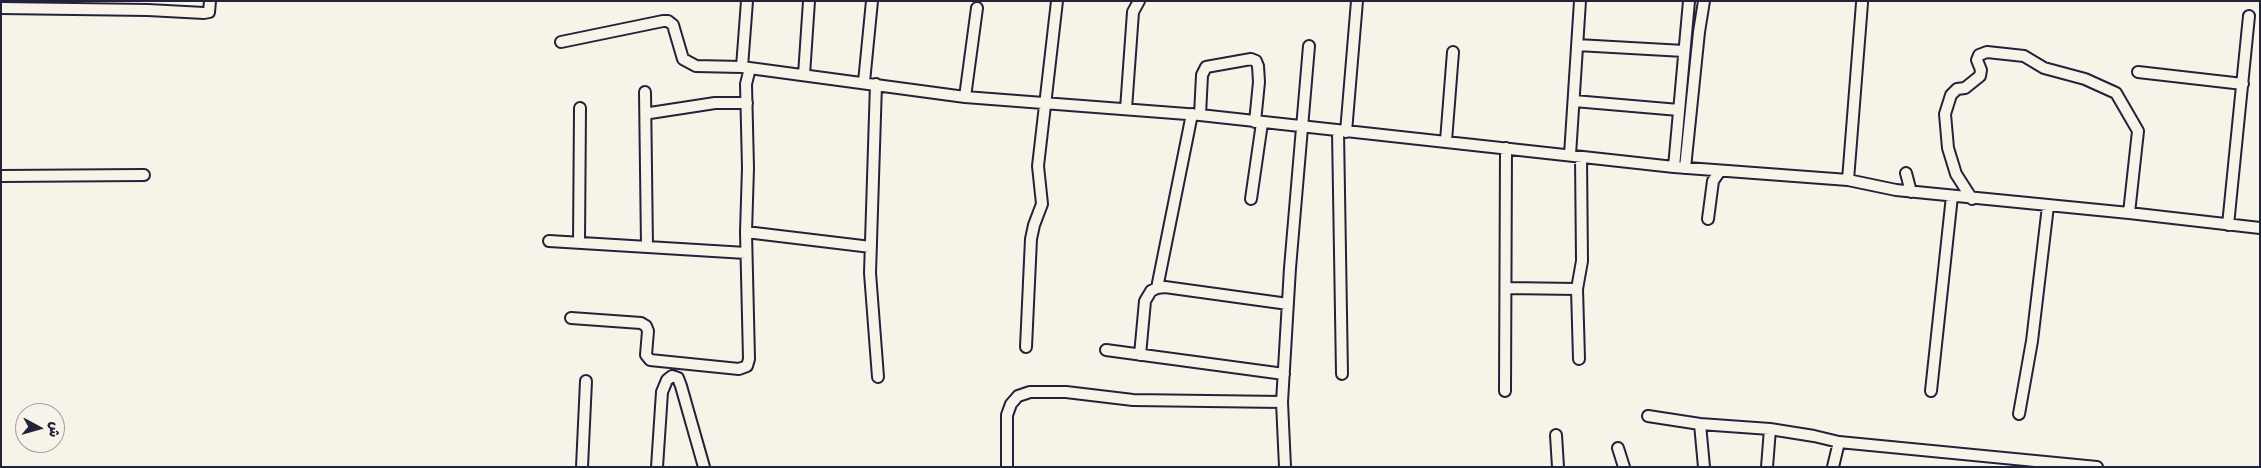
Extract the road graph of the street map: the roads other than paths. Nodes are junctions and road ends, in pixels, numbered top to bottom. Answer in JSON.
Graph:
{"nodes":[{"id":1,"x":210,"y":1,"type":"edge"},
{"id":2,"x":747,"y":1,"type":"edge"},
{"id":3,"x":810,"y":1,"type":"edge"},
{"id":4,"x":872,"y":1,"type":"edge"},
{"id":5,"x":1057,"y":1,"type":"edge"},
{"id":6,"x":1139,"y":1,"type":"edge"},
{"id":7,"x":1357,"y":1,"type":"edge"},
{"id":8,"x":1580,"y":1,"type":"edge"},
{"id":9,"x":1689,"y":1,"type":"edge"},
{"id":10,"x":1704,"y":1,"type":"edge"},
{"id":11,"x":1862,"y":2,"type":"edge"},
{"id":12,"x":1,"y":8,"type":"edge"},
{"id":13,"x":977,"y":8,"type":"dead end"},
{"id":14,"x":2249,"y":16,"type":"dead end"},
{"id":15,"x":561,"y":42,"type":"dead end"},
{"id":16,"x":1577,"y":44,"type":"junction"},
{"id":17,"x":1309,"y":46,"type":"dead end"},
{"id":18,"x":1684,"y":51,"type":"junction"},
{"id":19,"x":1453,"y":52,"type":"dead end"},
{"id":20,"x":746,"y":67,"type":"junction"},
{"id":21,"x":2138,"y":72,"type":"dead end"},
{"id":22,"x":804,"y":75,"type":"junction"},
{"id":23,"x":864,"y":82,"type":"junction"},
{"id":24,"x":876,"y":84,"type":"junction"},
{"id":25,"x":2243,"y":84,"type":"junction"},
{"id":26,"x":645,"y":92,"type":"dead end"},
{"id":27,"x":965,"y":97,"type":"junction"},
{"id":28,"x":1574,"y":102,"type":"junction"},
{"id":29,"x":747,"y":103,"type":"junction"},
{"id":30,"x":1045,"y":103,"type":"junction"},
{"id":31,"x":580,"y":108,"type":"dead end"},
{"id":32,"x":1126,"y":110,"type":"junction"},
{"id":33,"x":1679,"y":110,"type":"junction"},
{"id":34,"x":650,"y":113,"type":"dead end"},
{"id":35,"x":1196,"y":115,"type":"junction"},
{"id":36,"x":1259,"y":123,"type":"junction"},
{"id":37,"x":1302,"y":128,"type":"junction"},
{"id":38,"x":1342,"y":132,"type":"junction"},
{"id":39,"x":1446,"y":141,"type":"junction"},
{"id":40,"x":1506,"y":148,"type":"junction"},
{"id":41,"x":1570,"y":155,"type":"junction"},
{"id":42,"x":1581,"y":157,"type":"junction"},
{"id":43,"x":1674,"y":167,"type":"junction"},
{"id":44,"x":1685,"y":168,"type":"junction"},
{"id":45,"x":1720,"y":171,"type":"junction"},
{"id":46,"x":1906,"y":173,"type":"dead end"},
{"id":47,"x":144,"y":175,"type":"dead end"},
{"id":48,"x":1,"y":176,"type":"edge"},
{"id":49,"x":1848,"y":180,"type":"junction"},
{"id":50,"x":1911,"y":192,"type":"junction"},
{"id":51,"x":1952,"y":196,"type":"junction"},
{"id":52,"x":1250,"y":199,"type":"dead end"},
{"id":53,"x":1972,"y":199,"type":"junction"},
{"id":54,"x":2048,"y":206,"type":"junction"},
{"id":55,"x":2130,"y":213,"type":"junction"},
{"id":56,"x":1708,"y":219,"type":"dead end"},
{"id":57,"x":2228,"y":225,"type":"junction"},
{"id":58,"x":2260,"y":228,"type":"edge"},
{"id":59,"x":746,"y":232,"type":"junction"},
{"id":60,"x":549,"y":241,"type":"dead end"},
{"id":61,"x":579,"y":242,"type":"junction"},
{"id":62,"x":647,"y":246,"type":"junction"},
{"id":63,"x":871,"y":247,"type":"junction"},
{"id":64,"x":746,"y":253,"type":"junction"},
{"id":65,"x":1157,"y":288,"type":"junction"},
{"id":66,"x":1506,"y":288,"type":"junction"},
{"id":67,"x":1577,"y":289,"type":"junction"},
{"id":68,"x":1288,"y":304,"type":"junction"},
{"id":69,"x":572,"y":318,"type":"dead end"},
{"id":70,"x":1026,"y":347,"type":"dead end"},
{"id":71,"x":1106,"y":350,"type":"dead end"},
{"id":72,"x":1140,"y":355,"type":"junction"},
{"id":73,"x":1579,"y":359,"type":"dead end"},
{"id":74,"x":1284,"y":374,"type":"junction"},
{"id":75,"x":1342,"y":374,"type":"dead end"},
{"id":76,"x":878,"y":377,"type":"dead end"},
{"id":77,"x":586,"y":381,"type":"dead end"},
{"id":78,"x":1505,"y":391,"type":"dead end"},
{"id":79,"x":1931,"y":391,"type":"dead end"},
{"id":80,"x":1282,"y":402,"type":"junction"},
{"id":81,"x":2019,"y":414,"type":"dead end"},
{"id":82,"x":1648,"y":416,"type":"dead end"},
{"id":83,"x":1700,"y":424,"type":"junction"},
{"id":84,"x":1770,"y":429,"type":"junction"},
{"id":85,"x":1556,"y":435,"type":"dead end"},
{"id":86,"x":1839,"y":442,"type":"junction"},
{"id":87,"x":1618,"y":448,"type":"dead end"},
{"id":88,"x":1985,"y":462,"type":"edge"},
{"id":89,"x":2068,"y":465,"type":"edge"},
{"id":90,"x":582,"y":467,"type":"edge"},
{"id":91,"x":657,"y":467,"type":"edge"},
{"id":92,"x":704,"y":467,"type":"edge"},
{"id":93,"x":1007,"y":467,"type":"edge"},
{"id":94,"x":1285,"y":467,"type":"edge"},
{"id":95,"x":1558,"y":467,"type":"edge"},
{"id":96,"x":1624,"y":467,"type":"edge"},
{"id":97,"x":1704,"y":467,"type":"edge"},
{"id":98,"x":1767,"y":467,"type":"edge"},
{"id":99,"x":1833,"y":467,"type":"edge"},
{"id":100,"x":2097,"y":467,"type":"edge"}],
"edges":[{"from":1,"to":12,"type":"street"},
{"from":2,"to":20,"type":"street"},
{"from":3,"to":22,"type":"street"},
{"from":4,"to":23,"type":"street"},
{"from":5,"to":30,"type":"street"},
{"from":6,"to":32,"type":"street"},
{"from":7,"to":38,"type":"street"},
{"from":8,"to":16,"type":"street"},
{"from":9,"to":18,"type":"street"},
{"from":10,"to":44,"type":"street"},
{"from":11,"to":49,"type":"street"},
{"from":13,"to":27,"type":"street"},
{"from":14,"to":25,"type":"street"},
{"from":15,"to":20,"type":"street"},
{"from":16,"to":18,"type":"street"},
{"from":16,"to":28,"type":"street"},
{"from":17,"to":37,"type":"street"},
{"from":18,"to":33,"type":"street"},
{"from":19,"to":39,"type":"street"},
{"from":20,"to":22,"type":"street"},
{"from":20,"to":29,"type":"street"},
{"from":21,"to":25,"type":"street"},
{"from":22,"to":23,"type":"street"},
{"from":23,"to":24,"type":"street"},
{"from":24,"to":27,"type":"street"},
{"from":24,"to":63,"type":"street"},
{"from":25,"to":57,"type":"street"},
{"from":26,"to":62,"type":"street"},
{"from":27,"to":30,"type":"street"},
{"from":28,"to":33,"type":"street"},
{"from":28,"to":41,"type":"street"},
{"from":29,"to":34,"type":"street"},
{"from":29,"to":59,"type":"street"},
{"from":30,"to":32,"type":"street"},
{"from":30,"to":70,"type":"street"},
{"from":31,"to":61,"type":"street"},
{"from":32,"to":35,"type":"street"},
{"from":33,"to":43,"type":"street"},
{"from":35,"to":36,"type":"street"},
{"from":35,"to":36,"type":"street"},
{"from":35,"to":65,"type":"street"},
{"from":36,"to":37,"type":"street"},
{"from":36,"to":52,"type":"street"},
{"from":37,"to":38,"type":"street"},
{"from":37,"to":68,"type":"street"},
{"from":38,"to":39,"type":"street"},
{"from":38,"to":75,"type":"street"},
{"from":39,"to":40,"type":"street"},
{"from":40,"to":41,"type":"street"},
{"from":40,"to":66,"type":"street"},
{"from":41,"to":42,"type":"street"},
{"from":42,"to":43,"type":"street"},
{"from":42,"to":67,"type":"street"},
{"from":43,"to":44,"type":"street"},
{"from":44,"to":45,"type":"street"},
{"from":45,"to":49,"type":"street"},
{"from":45,"to":56,"type":"street"},
{"from":46,"to":50,"type":"street"},
{"from":47,"to":48,"type":"street"},
{"from":49,"to":50,"type":"street"},
{"from":50,"to":51,"type":"street"},
{"from":51,"to":53,"type":"street"},
{"from":51,"to":79,"type":"street"},
{"from":53,"to":54,"type":"street"},
{"from":53,"to":55,"type":"street"},
{"from":54,"to":55,"type":"street"},
{"from":54,"to":81,"type":"street"},
{"from":55,"to":57,"type":"street"},
{"from":57,"to":58,"type":"street"},
{"from":59,"to":63,"type":"street"},
{"from":59,"to":64,"type":"street"},
{"from":60,"to":61,"type":"street"},
{"from":61,"to":62,"type":"street"},
{"from":62,"to":64,"type":"street"},
{"from":63,"to":76,"type":"street"},
{"from":64,"to":69,"type":"street"},
{"from":65,"to":68,"type":"street"},
{"from":65,"to":72,"type":"street"},
{"from":66,"to":67,"type":"street"},
{"from":66,"to":78,"type":"street"},
{"from":67,"to":73,"type":"street"},
{"from":68,"to":74,"type":"street"},
{"from":71,"to":72,"type":"street"},
{"from":72,"to":74,"type":"street"},
{"from":74,"to":80,"type":"street"},
{"from":77,"to":90,"type":"street"},
{"from":80,"to":93,"type":"street"},
{"from":80,"to":94,"type":"street"},
{"from":82,"to":83,"type":"street"},
{"from":83,"to":84,"type":"street"},
{"from":83,"to":97,"type":"street"},
{"from":84,"to":86,"type":"street"},
{"from":84,"to":98,"type":"street"},
{"from":85,"to":95,"type":"street"},
{"from":86,"to":88,"type":"street"},
{"from":86,"to":99,"type":"street"},
{"from":87,"to":96,"type":"street"},
{"from":88,"to":89,"type":"street"},
{"from":89,"to":100,"type":"street"},
{"from":91,"to":92,"type":"street"}]}
